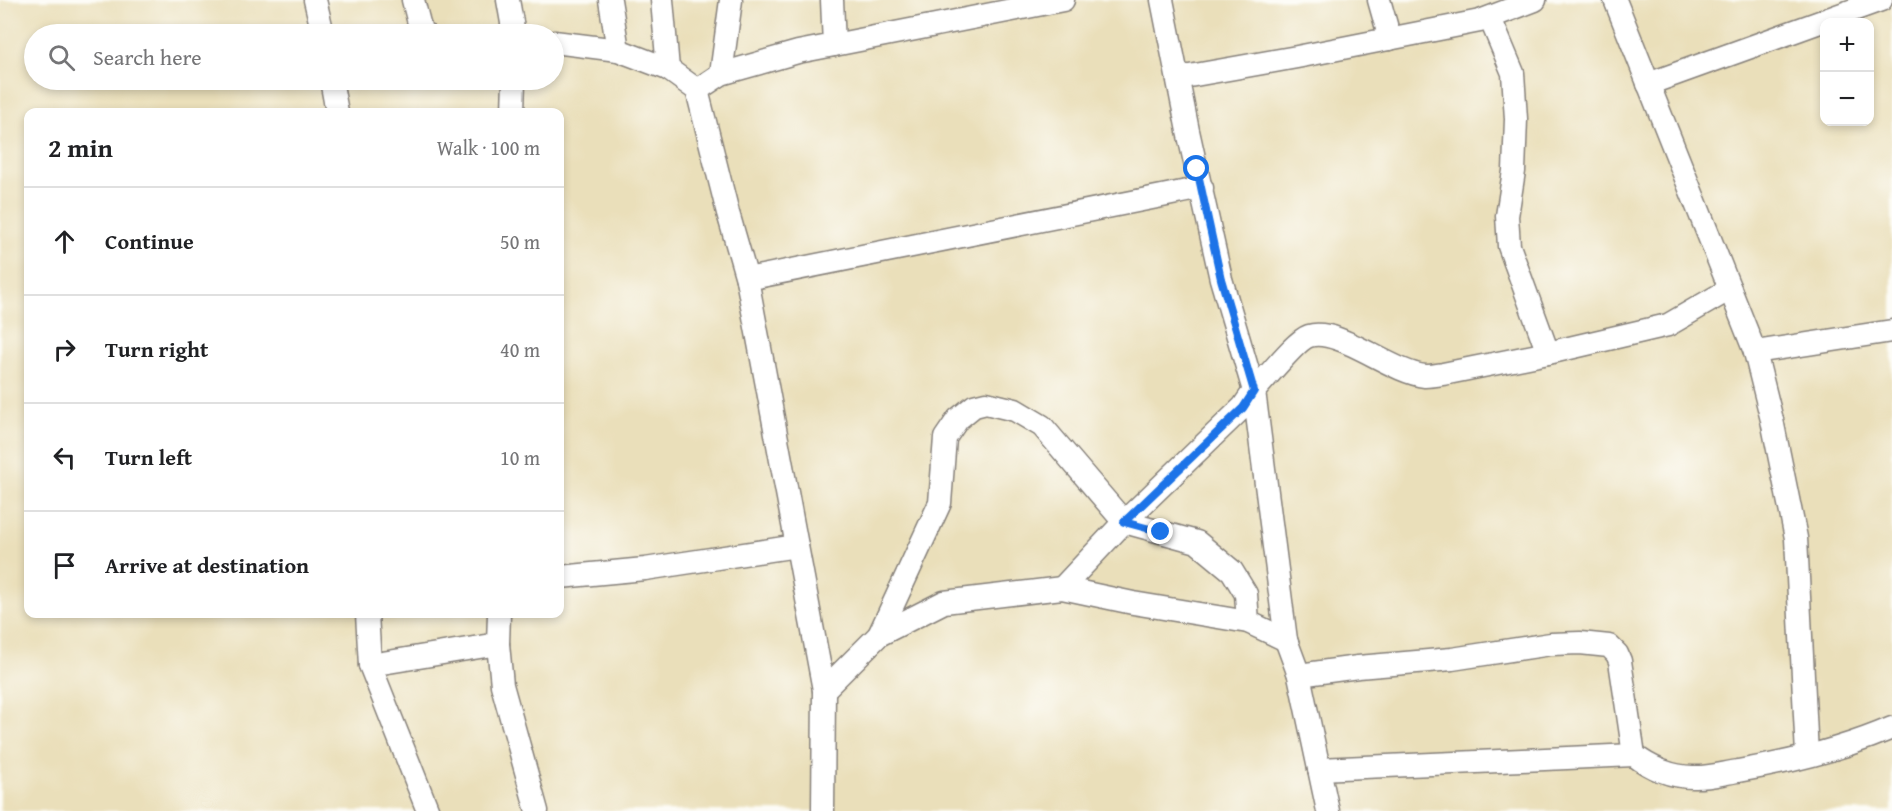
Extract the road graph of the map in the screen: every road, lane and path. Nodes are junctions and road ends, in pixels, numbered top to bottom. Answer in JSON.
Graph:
{"nodes":[{"id":1,"x":315,"y":0,"type":"edge"},
{"id":2,"x":413,"y":0,"type":"edge"},
{"id":3,"x":508,"y":0,"type":"edge"},
{"id":4,"x":610,"y":0,"type":"edge"},
{"id":5,"x":662,"y":0,"type":"edge"},
{"id":6,"x":731,"y":0,"type":"edge"},
{"id":7,"x":832,"y":0,"type":"edge"},
{"id":8,"x":1063,"y":0,"type":"edge"},
{"id":9,"x":1162,"y":0,"type":"edge"},
{"id":10,"x":1378,"y":0,"type":"edge"},
{"id":11,"x":1535,"y":0,"type":"edge"},
{"id":12,"x":1615,"y":0,"type":"edge"},
{"id":13,"x":1881,"y":0,"type":"edge"},
{"id":14,"x":1490,"y":18,"type":"junction"},
{"id":15,"x":321,"y":24,"type":"edge"},
{"id":16,"x":419,"y":24,"type":"edge"},
{"id":17,"x":512,"y":24,"type":"edge"},
{"id":18,"x":1390,"y":39,"type":"junction"},
{"id":19,"x":564,"y":43,"type":"edge"},
{"id":20,"x":834,"y":45,"type":"junction"},
{"id":21,"x":618,"y":50,"type":"junction"},
{"id":22,"x":668,"y":69,"type":"junction"},
{"id":23,"x":721,"y":74,"type":"junction"},
{"id":24,"x":1178,"y":78,"type":"junction"},
{"id":25,"x":1648,"y":84,"type":"junction"},
{"id":26,"x":334,"y":90,"type":"edge"},
{"id":27,"x":514,"y":90,"type":"edge"},
{"id":28,"x":697,"y":90,"type":"junction"},
{"id":29,"x":336,"y":108,"type":"edge"},
{"id":30,"x":513,"y":108,"type":"edge"},
{"id":31,"x":1202,"y":188,"type":"junction"},
{"id":32,"x":747,"y":279,"type":"junction"},
{"id":33,"x":1730,"y":289,"type":"junction"},
{"id":34,"x":1892,"y":331,"type":"edge"},
{"id":35,"x":1755,"y":352,"type":"junction"},
{"id":36,"x":1548,"y":353,"type":"junction"},
{"id":37,"x":1254,"y":391,"type":"junction"},
{"id":38,"x":1124,"y":522,"type":"junction"},
{"id":39,"x":797,"y":546,"type":"junction"},
{"id":40,"x":564,"y":577,"type":"edge"},
{"id":41,"x":1062,"y":588,"type":"junction"},
{"id":42,"x":367,"y":618,"type":"edge"},
{"id":43,"x":499,"y":618,"type":"edge"},
{"id":44,"x":1248,"y":622,"type":"junction"},
{"id":45,"x":879,"y":635,"type":"junction"},
{"id":46,"x":1286,"y":640,"type":"junction"},
{"id":47,"x":498,"y":644,"type":"junction"},
{"id":48,"x":370,"y":665,"type":"junction"},
{"id":49,"x":1299,"y":675,"type":"junction"},
{"id":50,"x":824,"y":690,"type":"junction"},
{"id":51,"x":1892,"y":728,"type":"edge"},
{"id":52,"x":1634,"y":755,"type":"junction"},
{"id":53,"x":1807,"y":755,"type":"junction"},
{"id":54,"x":1319,"y":769,"type":"junction"},
{"id":55,"x":428,"y":811,"type":"edge"},
{"id":56,"x":537,"y":811,"type":"edge"},
{"id":57,"x":823,"y":811,"type":"edge"},
{"id":58,"x":1328,"y":811,"type":"edge"}],
"edges":[{"from":1,"to":15,"type":"street"},
{"from":2,"to":16,"type":"street"},
{"from":3,"to":17,"type":"street"},
{"from":4,"to":21,"type":"street"},
{"from":5,"to":22,"type":"street"},
{"from":6,"to":23,"type":"street"},
{"from":7,"to":20,"type":"street"},
{"from":8,"to":20,"type":"street"},
{"from":9,"to":24,"type":"street"},
{"from":10,"to":18,"type":"street"},
{"from":11,"to":14,"type":"street"},
{"from":12,"to":25,"type":"street"},
{"from":13,"to":25,"type":"street"},
{"from":14,"to":18,"type":"street"},
{"from":14,"to":36,"type":"street"},
{"from":18,"to":24,"type":"street"},
{"from":19,"to":21,"type":"street"},
{"from":20,"to":23,"type":"street"},
{"from":21,"to":22,"type":"street"},
{"from":22,"to":28,"type":"street"},
{"from":23,"to":28,"type":"street"},
{"from":24,"to":31,"type":"street"},
{"from":25,"to":33,"type":"street"},
{"from":26,"to":29,"type":"street"},
{"from":27,"to":30,"type":"street"},
{"from":28,"to":32,"type":"street"},
{"from":31,"to":32,"type":"street"},
{"from":31,"to":37,"type":"street"},
{"from":32,"to":39,"type":"street"},
{"from":33,"to":35,"type":"street"},
{"from":33,"to":36,"type":"street"},
{"from":34,"to":35,"type":"street"},
{"from":35,"to":53,"type":"street"},
{"from":36,"to":37,"type":"street"},
{"from":37,"to":38,"type":"street"},
{"from":37,"to":46,"type":"street"},
{"from":38,"to":41,"type":"street"},
{"from":38,"to":44,"type":"street"},
{"from":38,"to":45,"type":"street"},
{"from":39,"to":40,"type":"street"},
{"from":39,"to":50,"type":"street"},
{"from":41,"to":44,"type":"street"},
{"from":41,"to":45,"type":"street"},
{"from":42,"to":48,"type":"street"},
{"from":43,"to":47,"type":"street"},
{"from":44,"to":46,"type":"street"},
{"from":45,"to":50,"type":"street"},
{"from":46,"to":49,"type":"street"},
{"from":47,"to":48,"type":"street"},
{"from":47,"to":56,"type":"street"},
{"from":48,"to":55,"type":"street"},
{"from":49,"to":52,"type":"street"},
{"from":49,"to":54,"type":"street"},
{"from":50,"to":57,"type":"street"},
{"from":51,"to":53,"type":"street"},
{"from":52,"to":53,"type":"street"},
{"from":52,"to":54,"type":"street"},
{"from":54,"to":58,"type":"street"}]}
